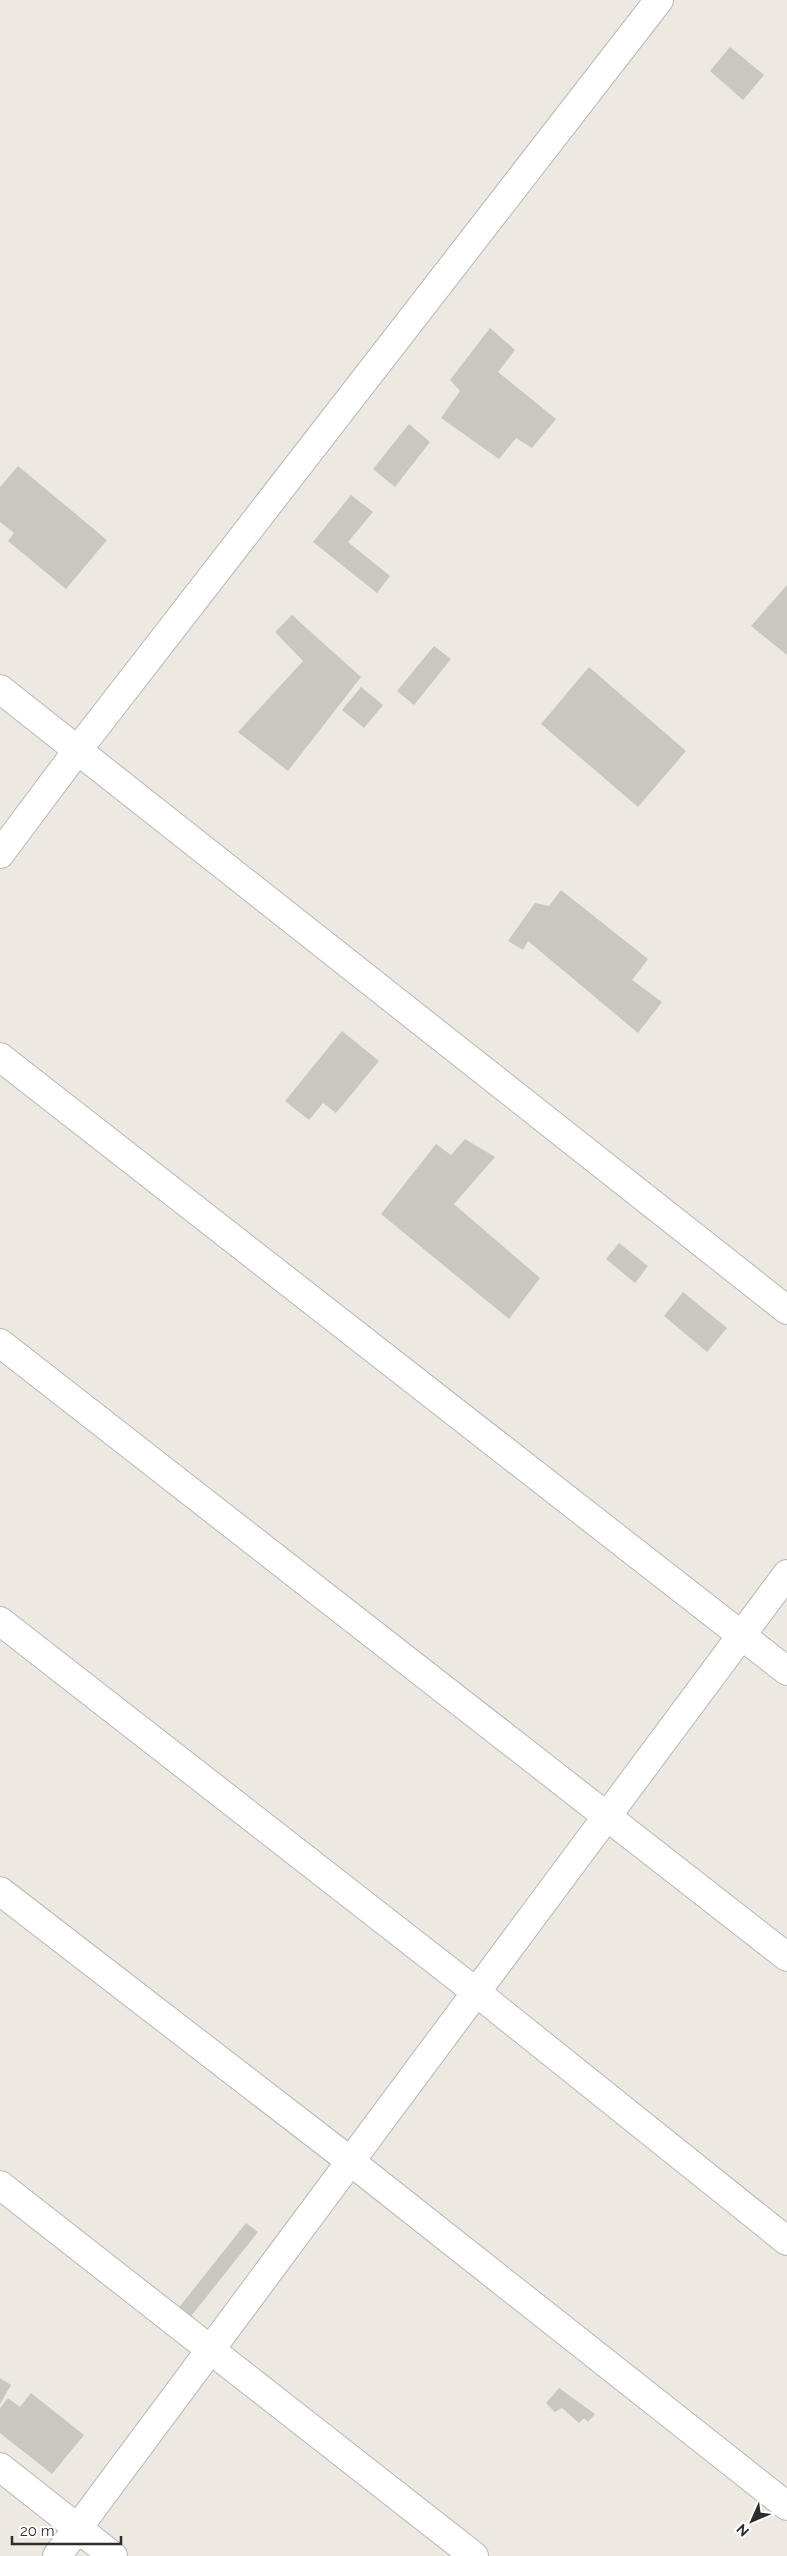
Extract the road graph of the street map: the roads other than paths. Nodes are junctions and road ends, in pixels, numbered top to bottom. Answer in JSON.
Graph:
{"nodes":[{"id":1,"x":658,"y":0,"type":"edge"},
{"id":2,"x":0,"y":689,"type":"edge"},
{"id":3,"x":77,"y":751,"type":"junction"},
{"id":4,"x":0,"y":854,"type":"edge"},
{"id":5,"x":0,"y":1057,"type":"edge"},
{"id":6,"x":787,"y":1310,"type":"edge"},
{"id":7,"x":0,"y":1343,"type":"edge"},
{"id":8,"x":787,"y":1574,"type":"edge"},
{"id":9,"x":0,"y":1621,"type":"edge"},
{"id":10,"x":741,"y":1635,"type":"junction"},
{"id":11,"x":787,"y":1671,"type":"edge"},
{"id":12,"x":607,"y":1816,"type":"junction"},
{"id":13,"x":0,"y":1891,"type":"edge"},
{"id":14,"x":787,"y":1957,"type":"edge"},
{"id":15,"x":476,"y":1992,"type":"junction"},
{"id":16,"x":350,"y":2161,"type":"junction"},
{"id":17,"x":0,"y":2185,"type":"edge"},
{"id":18,"x":787,"y":2241,"type":"edge"},
{"id":19,"x":211,"y":2350,"type":"junction"},
{"id":20,"x":0,"y":2467,"type":"edge"},
{"id":21,"x":787,"y":2506,"type":"edge"},
{"id":22,"x":78,"y":2528,"type":"junction"},
{"id":23,"x":57,"y":2556,"type":"edge"},
{"id":24,"x":113,"y":2556,"type":"edge"},
{"id":25,"x":474,"y":2556,"type":"edge"}],
"edges":[{"from":1,"to":3,"type":"street"},
{"from":2,"to":3,"type":"street"},
{"from":3,"to":4,"type":"street"},
{"from":3,"to":6,"type":"street"},
{"from":5,"to":10,"type":"street"},
{"from":7,"to":12,"type":"street"},
{"from":8,"to":10,"type":"street"},
{"from":9,"to":15,"type":"street"},
{"from":10,"to":11,"type":"street"},
{"from":10,"to":12,"type":"street"},
{"from":12,"to":14,"type":"street"},
{"from":12,"to":15,"type":"street"},
{"from":13,"to":16,"type":"street"},
{"from":15,"to":16,"type":"street"},
{"from":15,"to":18,"type":"street"},
{"from":16,"to":19,"type":"street"},
{"from":16,"to":21,"type":"street"},
{"from":17,"to":19,"type":"street"},
{"from":19,"to":22,"type":"street"},
{"from":19,"to":25,"type":"street"},
{"from":20,"to":22,"type":"street"},
{"from":22,"to":23,"type":"street"},
{"from":22,"to":24,"type":"street"}]}
